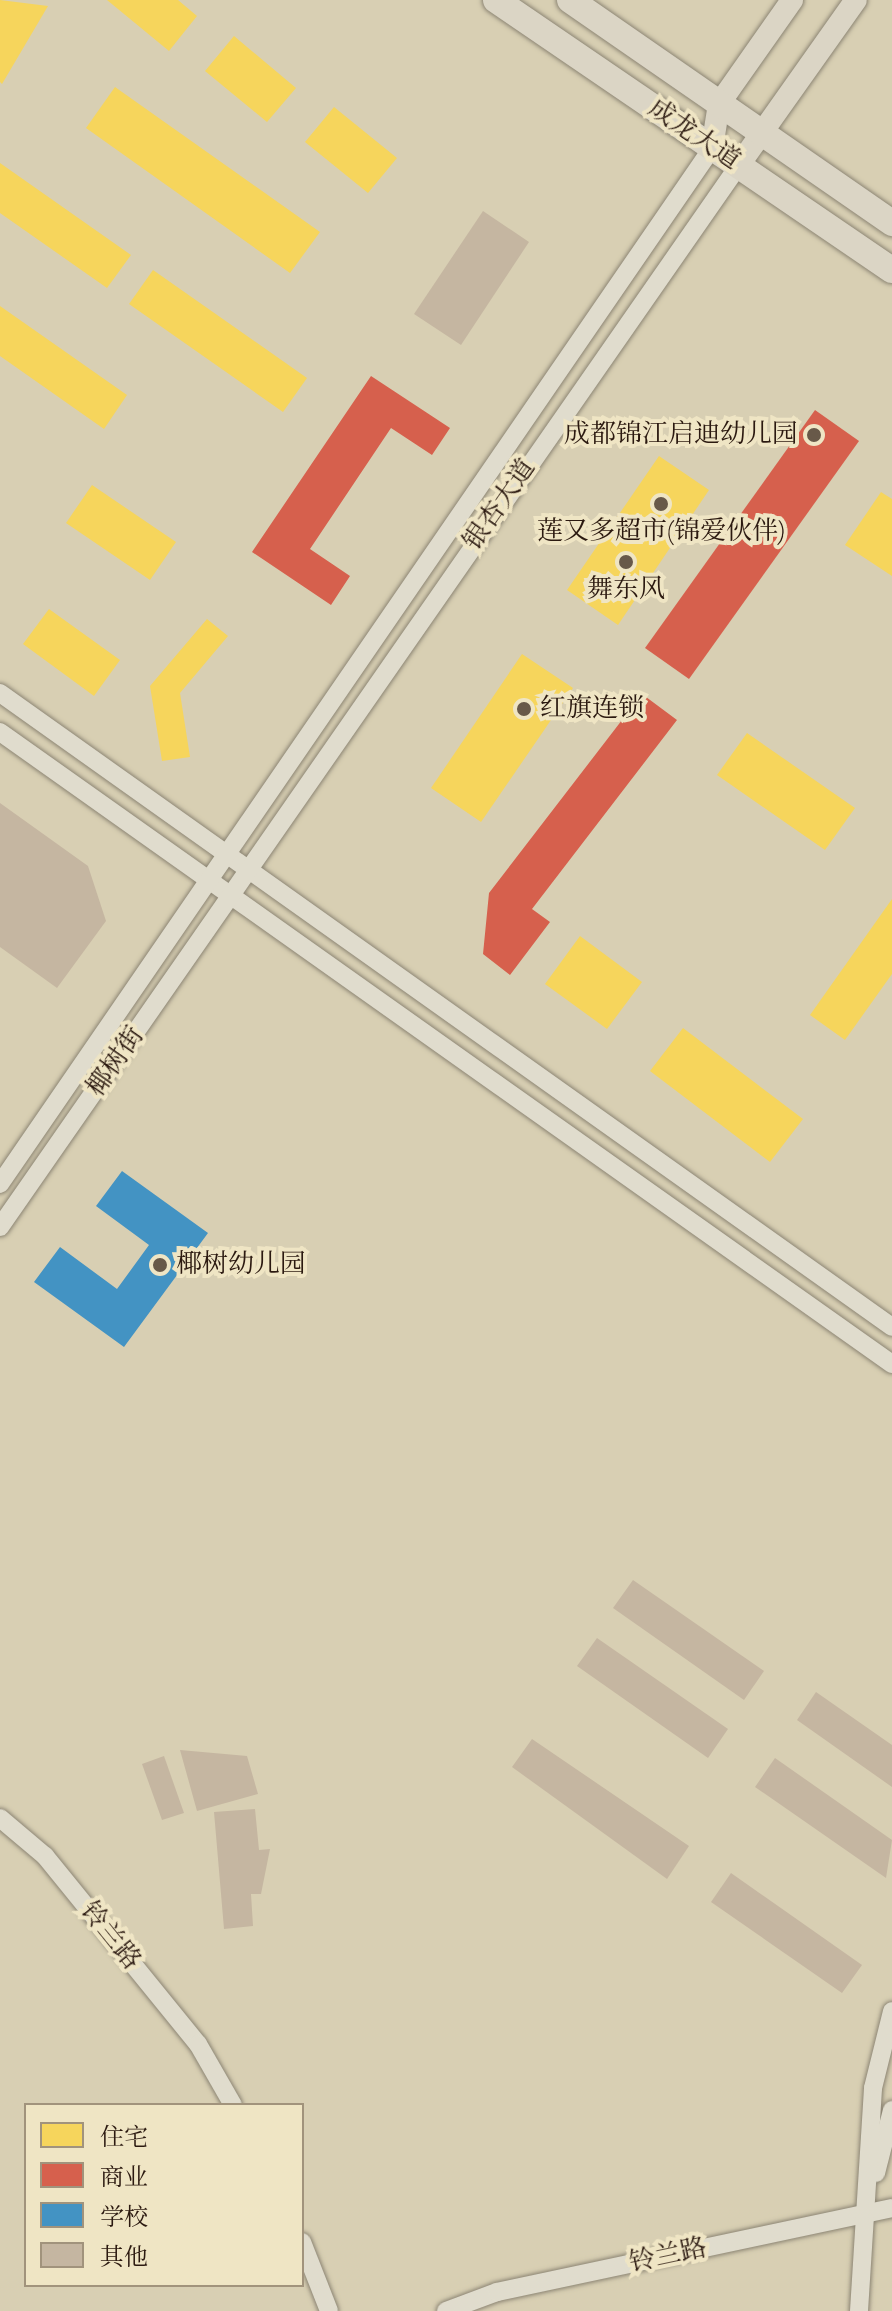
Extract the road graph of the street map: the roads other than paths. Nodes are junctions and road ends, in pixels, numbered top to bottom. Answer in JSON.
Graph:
{"nodes":[{"id":1,"x":496,"y":0,"type":"edge"},
{"id":2,"x":570,"y":0,"type":"edge"},
{"id":3,"x":792,"y":0,"type":"edge"},
{"id":4,"x":856,"y":0,"type":"edge"},
{"id":5,"x":719,"y":104,"type":"junction"},
{"id":6,"x":763,"y":132,"type":"junction"},
{"id":7,"x":712,"y":148,"type":"junction"},
{"id":8,"x":739,"y":165,"type":"junction"},
{"id":9,"x":892,"y":223,"type":"edge"},
{"id":10,"x":892,"y":270,"type":"edge"},
{"id":11,"x":0,"y":693,"type":"edge"},
{"id":12,"x":0,"y":732,"type":"edge"},
{"id":13,"x":225,"y":852,"type":"junction"},
{"id":14,"x":250,"y":870,"type":"junction"},
{"id":15,"x":208,"y":879,"type":"junction"},
{"id":16,"x":231,"y":896,"type":"junction"},
{"id":17,"x":0,"y":1184,"type":"edge"},
{"id":18,"x":0,"y":1227,"type":"edge"},
{"id":19,"x":892,"y":1327,"type":"edge"},
{"id":20,"x":892,"y":1364,"type":"edge"},
{"id":21,"x":0,"y":1818,"type":"edge"},
{"id":22,"x":892,"y":2011,"type":"edge"},
{"id":23,"x":232,"y":2103,"type":"edge"},
{"id":24,"x":892,"y":2110,"type":"edge"},
{"id":25,"x":892,"y":2208,"type":"edge"},
{"id":26,"x":865,"y":2215,"type":"junction"},
{"id":27,"x":304,"y":2247,"type":"edge"},
{"id":28,"x":329,"y":2311,"type":"edge"},
{"id":29,"x":446,"y":2311,"type":"edge"},
{"id":30,"x":859,"y":2311,"type":"edge"}],
"edges":[{"from":1,"to":7,"type":"highway","name":"成龙大道"},
{"from":2,"to":5,"type":"highway","name":"成龙大道"},
{"from":3,"to":5,"type":"main road","name":"银杏大道"},
{"from":4,"to":6,"type":"main road","name":"银杏大道"},
{"from":5,"to":6,"type":"highway","name":"成龙大道"},
{"from":5,"to":7,"type":"main road","name":"银杏大道"},
{"from":6,"to":8,"type":"main road","name":"银杏大道"},
{"from":6,"to":9,"type":"highway","name":"成龙大道"},
{"from":7,"to":8,"type":"highway","name":"成龙大道"},
{"from":7,"to":13,"type":"street","name":"银杏大道"},
{"from":8,"to":10,"type":"highway","name":"成龙大道"},
{"from":8,"to":14,"type":"street","name":"银杏大道"},
{"from":11,"to":13,"type":"street"},
{"from":12,"to":15,"type":"street"},
{"from":13,"to":14,"type":"street"},
{"from":13,"to":15,"type":"street","name":"银杏大道"},
{"from":14,"to":16,"type":"street","name":"银杏大道"},
{"from":14,"to":19,"type":"street"},
{"from":15,"to":16,"type":"street"},
{"from":15,"to":17,"type":"street","name":"椰树街"},
{"from":16,"to":18,"type":"street","name":"椰树街"},
{"from":16,"to":20,"type":"street"},
{"from":21,"to":23,"type":"street","name":"铃兰路"},
{"from":22,"to":26,"type":"street"},
{"from":24,"to":26,"type":"street"},
{"from":25,"to":26,"type":"street","name":"铃兰路"},
{"from":26,"to":29,"type":"street","name":"铃兰路"},
{"from":26,"to":30,"type":"street"},
{"from":27,"to":28,"type":"street"}]}
